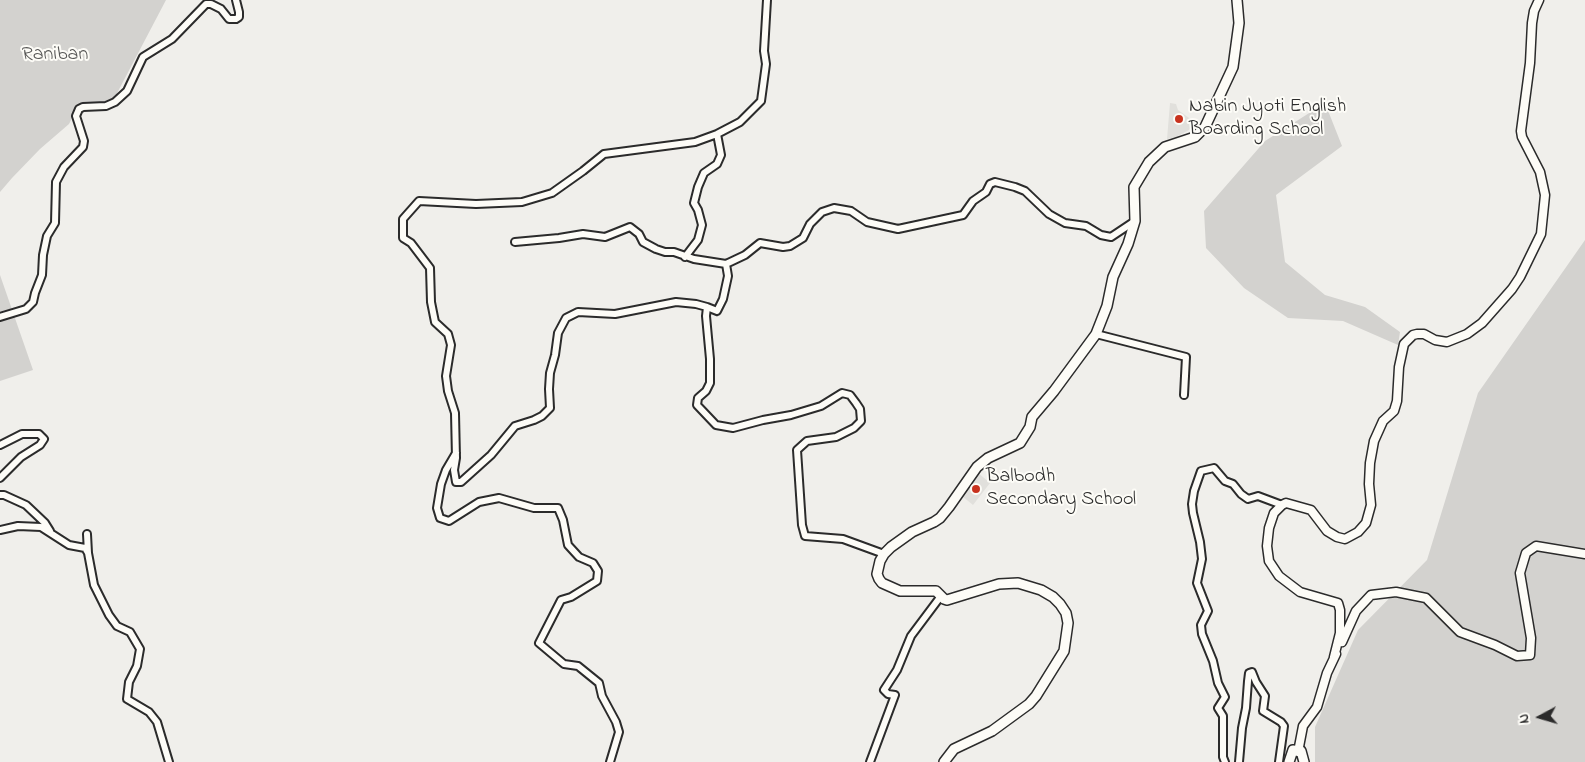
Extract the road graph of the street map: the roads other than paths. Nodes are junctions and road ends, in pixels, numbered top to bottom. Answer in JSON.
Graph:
{"nodes":[{"id":1,"x":236,"y":0,"type":"edge"},
{"id":2,"x":767,"y":0,"type":"edge"},
{"id":3,"x":1238,"y":0,"type":"edge"},
{"id":4,"x":1539,"y":0,"type":"edge"},
{"id":5,"x":717,"y":134,"type":"junction"},
{"id":6,"x":1135,"y":221,"type":"junction"},
{"id":7,"x":514,"y":242,"type":"dead end"},
{"id":8,"x":685,"y":256,"type":"junction"},
{"id":9,"x":726,"y":264,"type":"junction"},
{"id":10,"x":707,"y":307,"type":"junction"},
{"id":11,"x":0,"y":318,"type":"edge"},
{"id":12,"x":1096,"y":334,"type":"junction"},
{"id":13,"x":1184,"y":396,"type":"dead end"},
{"id":14,"x":0,"y":445,"type":"edge"},
{"id":15,"x":456,"y":452,"type":"junction"},
{"id":16,"x":0,"y":478,"type":"edge"},
{"id":17,"x":0,"y":495,"type":"edge"},
{"id":18,"x":1282,"y":506,"type":"junction"},
{"id":19,"x":0,"y":530,"type":"edge"},
{"id":20,"x":51,"y":533,"type":"junction"},
{"id":21,"x":87,"y":534,"type":"dead end"},
{"id":22,"x":88,"y":552,"type":"junction"},
{"id":23,"x":884,"y":554,"type":"junction"},
{"id":24,"x":1585,"y":554,"type":"edge"},
{"id":25,"x":941,"y":596,"type":"junction"},
{"id":26,"x":1334,"y":657,"type":"junction"},
{"id":27,"x":1298,"y":752,"type":"junction"},
{"id":28,"x":168,"y":762,"type":"edge"},
{"id":29,"x":610,"y":762,"type":"edge"},
{"id":30,"x":870,"y":762,"type":"edge"},
{"id":31,"x":944,"y":762,"type":"edge"},
{"id":32,"x":1225,"y":762,"type":"edge"},
{"id":33,"x":1239,"y":762,"type":"edge"},
{"id":34,"x":1280,"y":762,"type":"edge"},
{"id":35,"x":1289,"y":762,"type":"edge"},
{"id":36,"x":1304,"y":762,"type":"edge"}],
"edges":[{"from":1,"to":11,"type":"street"},
{"from":2,"to":5,"type":"street"},
{"from":3,"to":6,"type":"main road"},
{"from":4,"to":18,"type":"street"},
{"from":5,"to":8,"type":"street"},
{"from":5,"to":15,"type":"street"},
{"from":6,"to":9,"type":"street"},
{"from":6,"to":12,"type":"main road"},
{"from":7,"to":8,"type":"street"},
{"from":8,"to":9,"type":"street"},
{"from":9,"to":10,"type":"street"},
{"from":10,"to":15,"type":"street"},
{"from":10,"to":23,"type":"street"},
{"from":12,"to":13,"type":"street"},
{"from":12,"to":23,"type":"main road"},
{"from":14,"to":16,"type":"street"},
{"from":15,"to":29,"type":"street"},
{"from":17,"to":20,"type":"street"},
{"from":18,"to":26,"type":"street"},
{"from":18,"to":32,"type":"street"},
{"from":19,"to":20,"type":"street"},
{"from":20,"to":22,"type":"street"},
{"from":21,"to":22,"type":"street"},
{"from":22,"to":28,"type":"street"},
{"from":23,"to":25,"type":"main road"},
{"from":24,"to":26,"type":"street"},
{"from":25,"to":30,"type":"street"},
{"from":25,"to":31,"type":"main road"},
{"from":26,"to":27,"type":"street"},
{"from":27,"to":35,"type":"main road"},
{"from":27,"to":36,"type":"main road"},
{"from":33,"to":34,"type":"street"}]}
